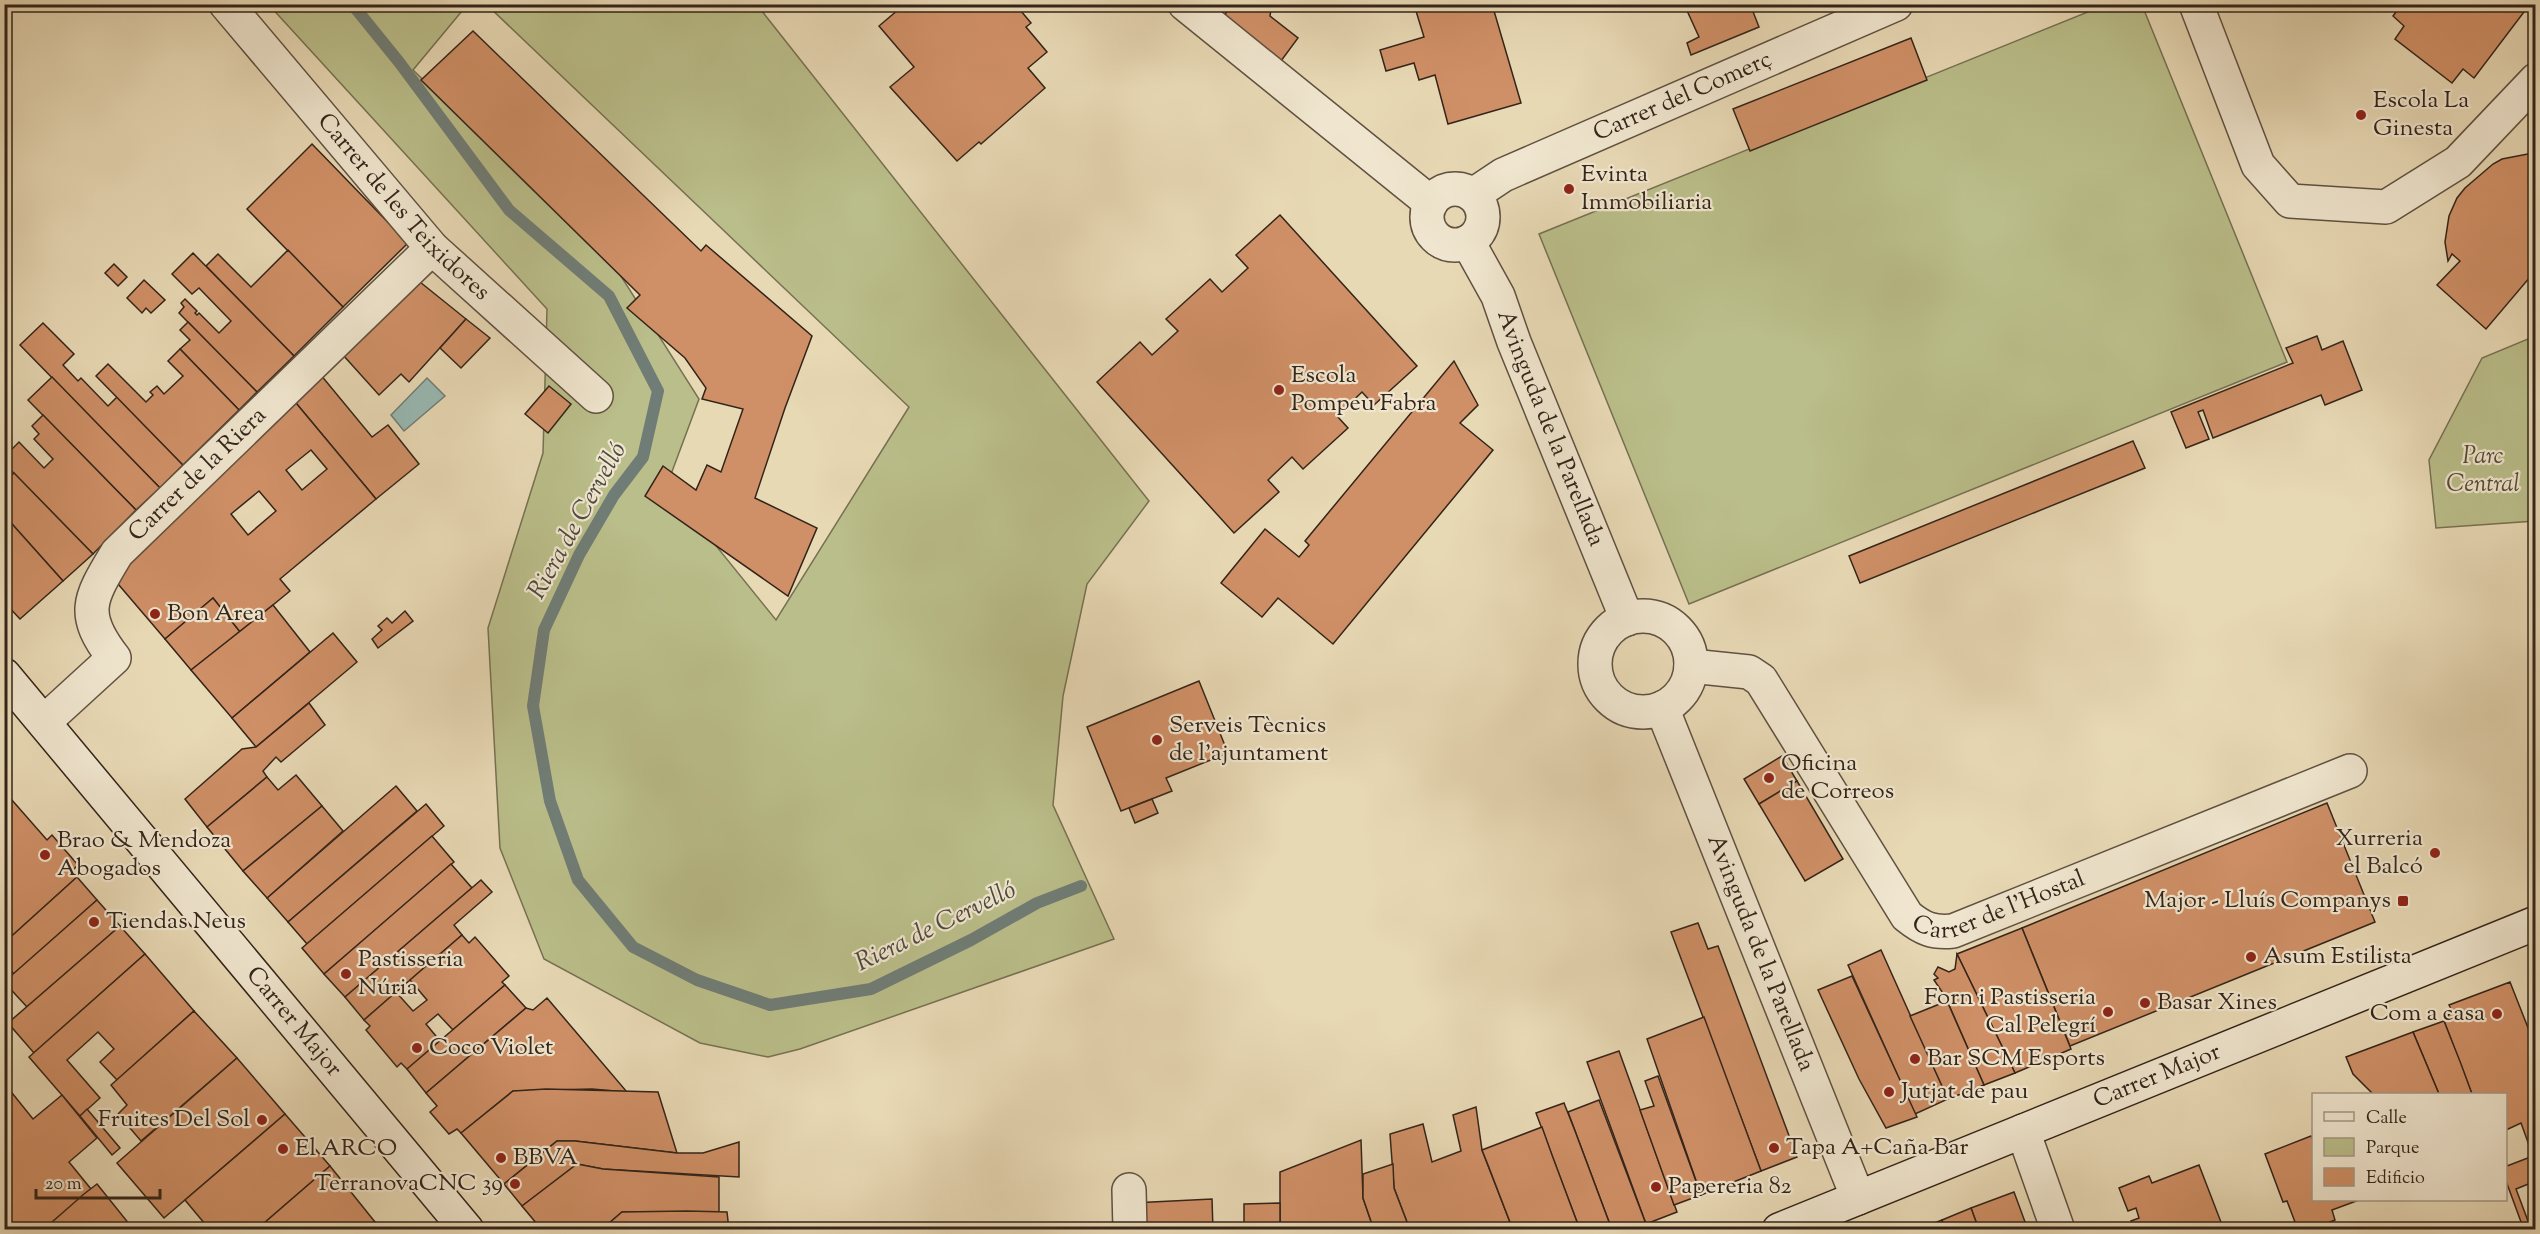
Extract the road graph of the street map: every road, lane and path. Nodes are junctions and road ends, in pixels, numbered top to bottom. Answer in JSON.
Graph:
{"nodes":[{"id":1,"x":226,"y":4,"type":"edge"},
{"id":2,"x":1185,"y":4,"type":"edge"},
{"id":3,"x":1896,"y":4,"type":"edge"},
{"id":4,"x":2196,"y":4,"type":"edge"},
{"id":5,"x":2535,"y":80,"type":"edge"},
{"id":6,"x":1473,"y":195,"type":"junction"},
{"id":7,"x":1431,"y":203,"type":"junction"},
{"id":8,"x":1468,"y":242,"type":"junction"},
{"id":9,"x":432,"y":248,"type":"junction"},
{"id":10,"x":597,"y":396,"type":"dead end"},
{"id":11,"x":1627,"y":619,"type":"junction"},
{"id":12,"x":1691,"y":666,"type":"junction"},
{"id":13,"x":4,"y":675,"type":"edge"},
{"id":14,"x":1662,"y":708,"type":"junction"},
{"id":15,"x":44,"y":722,"type":"junction"},
{"id":16,"x":2350,"y":771,"type":"dead end"},
{"id":17,"x":2535,"y":923,"type":"edge"},
{"id":18,"x":2023,"y":1131,"type":"junction"},
{"id":19,"x":1129,"y":1190,"type":"dead end"},
{"id":20,"x":1858,"y":1198,"type":"junction"},
{"id":21,"x":467,"y":1230,"type":"edge"},
{"id":22,"x":1130,"y":1230,"type":"edge"},
{"id":23,"x":1779,"y":1230,"type":"edge"},
{"id":24,"x":2058,"y":1230,"type":"edge"}],
"edges":[{"from":1,"to":9,"type":"street","name":"Carrer de les Teixidores"},
{"from":2,"to":7,"type":"street"},
{"from":3,"to":6,"type":"street","name":"Carrer del Comerç"},
{"from":4,"to":5,"type":"street"},
{"from":6,"to":7,"type":"street"},
{"from":6,"to":8,"type":"street"},
{"from":7,"to":8,"type":"street"},
{"from":8,"to":11,"type":"street","name":"Avinguda de la Parellada"},
{"from":9,"to":10,"type":"street","name":"Carrer de les Teixidores"},
{"from":9,"to":15,"type":"street","name":"Carrer de la Riera"},
{"from":11,"to":12,"type":"street"},
{"from":11,"to":14,"type":"street"},
{"from":12,"to":14,"type":"street"},
{"from":12,"to":16,"type":"street","name":"Carrer de l'Hostal"},
{"from":13,"to":15,"type":"street","name":"Carrer Major"},
{"from":14,"to":20,"type":"street","name":"Avinguda de la Parellada"},
{"from":15,"to":21,"type":"street","name":"Carrer Major"},
{"from":17,"to":18,"type":"street","name":"Carrer Major"},
{"from":18,"to":20,"type":"street","name":"Carrer Major"},
{"from":18,"to":24,"type":"street"},
{"from":19,"to":22,"type":"street"},
{"from":20,"to":23,"type":"street","name":"Carrer Major"}]}
